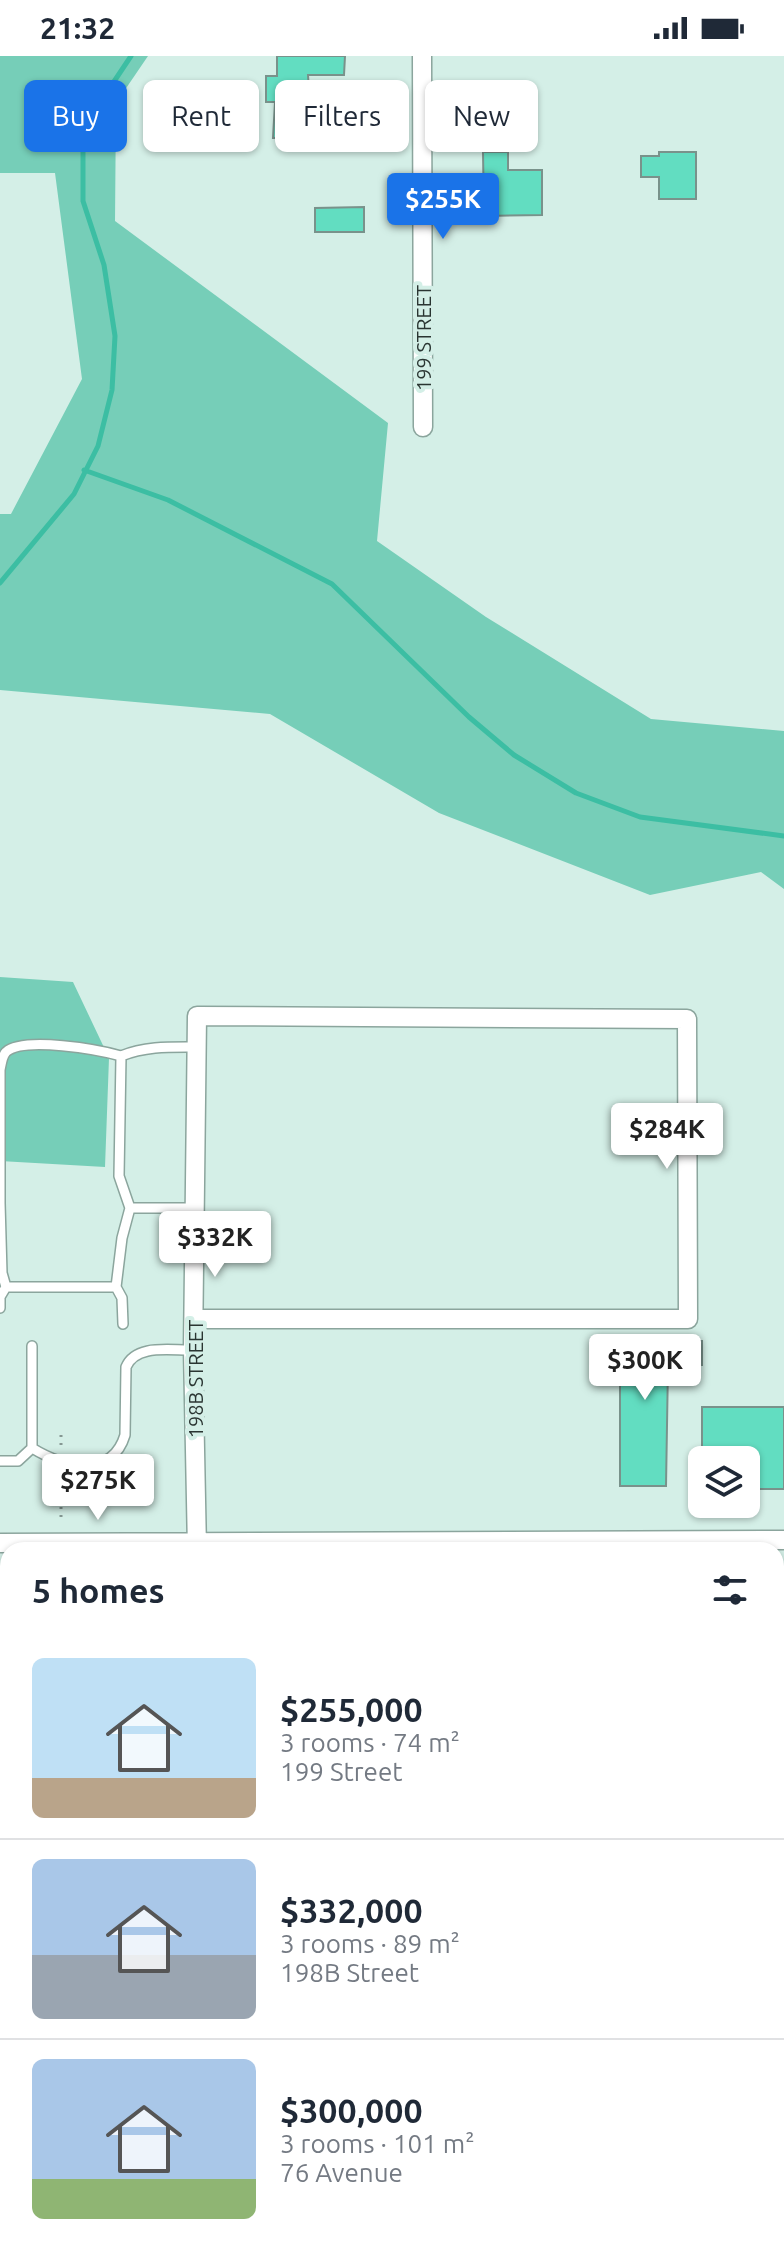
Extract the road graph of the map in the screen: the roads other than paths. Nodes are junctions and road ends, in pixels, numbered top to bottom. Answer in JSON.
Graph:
{"nodes":[{"id":1,"x":422,"y":56,"type":"edge"},
{"id":2,"x":423,"y":427,"type":"dead end"},
{"id":3,"x":196,"y":1047,"type":"junction"},
{"id":4,"x":2,"y":1053,"type":"edge"},
{"id":5,"x":121,"y":1056,"type":"junction"},
{"id":6,"x":130,"y":1208,"type":"junction"},
{"id":7,"x":194,"y":1208,"type":"junction"},
{"id":8,"x":6,"y":1287,"type":"junction"},
{"id":9,"x":116,"y":1287,"type":"junction"},
{"id":10,"x":0,"y":1308,"type":"edge"},
{"id":11,"x":194,"y":1319,"type":"junction"},
{"id":12,"x":123,"y":1324,"type":"dead end"},
{"id":13,"x":32,"y":1346,"type":"dead end"},
{"id":14,"x":193,"y":1350,"type":"junction"},
{"id":15,"x":32,"y":1448,"type":"junction"},
{"id":16,"x":0,"y":1461,"type":"edge"},
{"id":17,"x":784,"y":1540,"type":"edge"},
{"id":18,"x":197,"y":1542,"type":"edge"},
{"id":19,"x":588,"y":1542,"type":"edge"}],
"edges":[{"from":1,"to":2,"type":"street","name":"199 STREET"},
{"from":3,"to":5,"type":"lane"},
{"from":3,"to":7,"type":"street","name":"198B STREET"},
{"from":3,"to":11,"type":"street","name":"198B STREET"},
{"from":4,"to":5,"type":"lane"},
{"from":4,"to":8,"type":"lane"},
{"from":5,"to":6,"type":"lane"},
{"from":6,"to":7,"type":"lane"},
{"from":6,"to":9,"type":"lane"},
{"from":7,"to":11,"type":"street","name":"198B STREET"},
{"from":8,"to":9,"type":"lane"},
{"from":8,"to":10,"type":"lane"},
{"from":9,"to":12,"type":"lane"},
{"from":11,"to":14,"type":"street","name":"198B STREET"},
{"from":13,"to":15,"type":"lane"},
{"from":14,"to":15,"type":"lane"},
{"from":14,"to":18,"type":"street","name":"198B STREET"},
{"from":15,"to":16,"type":"lane"},
{"from":17,"to":19,"type":"street"}]}
